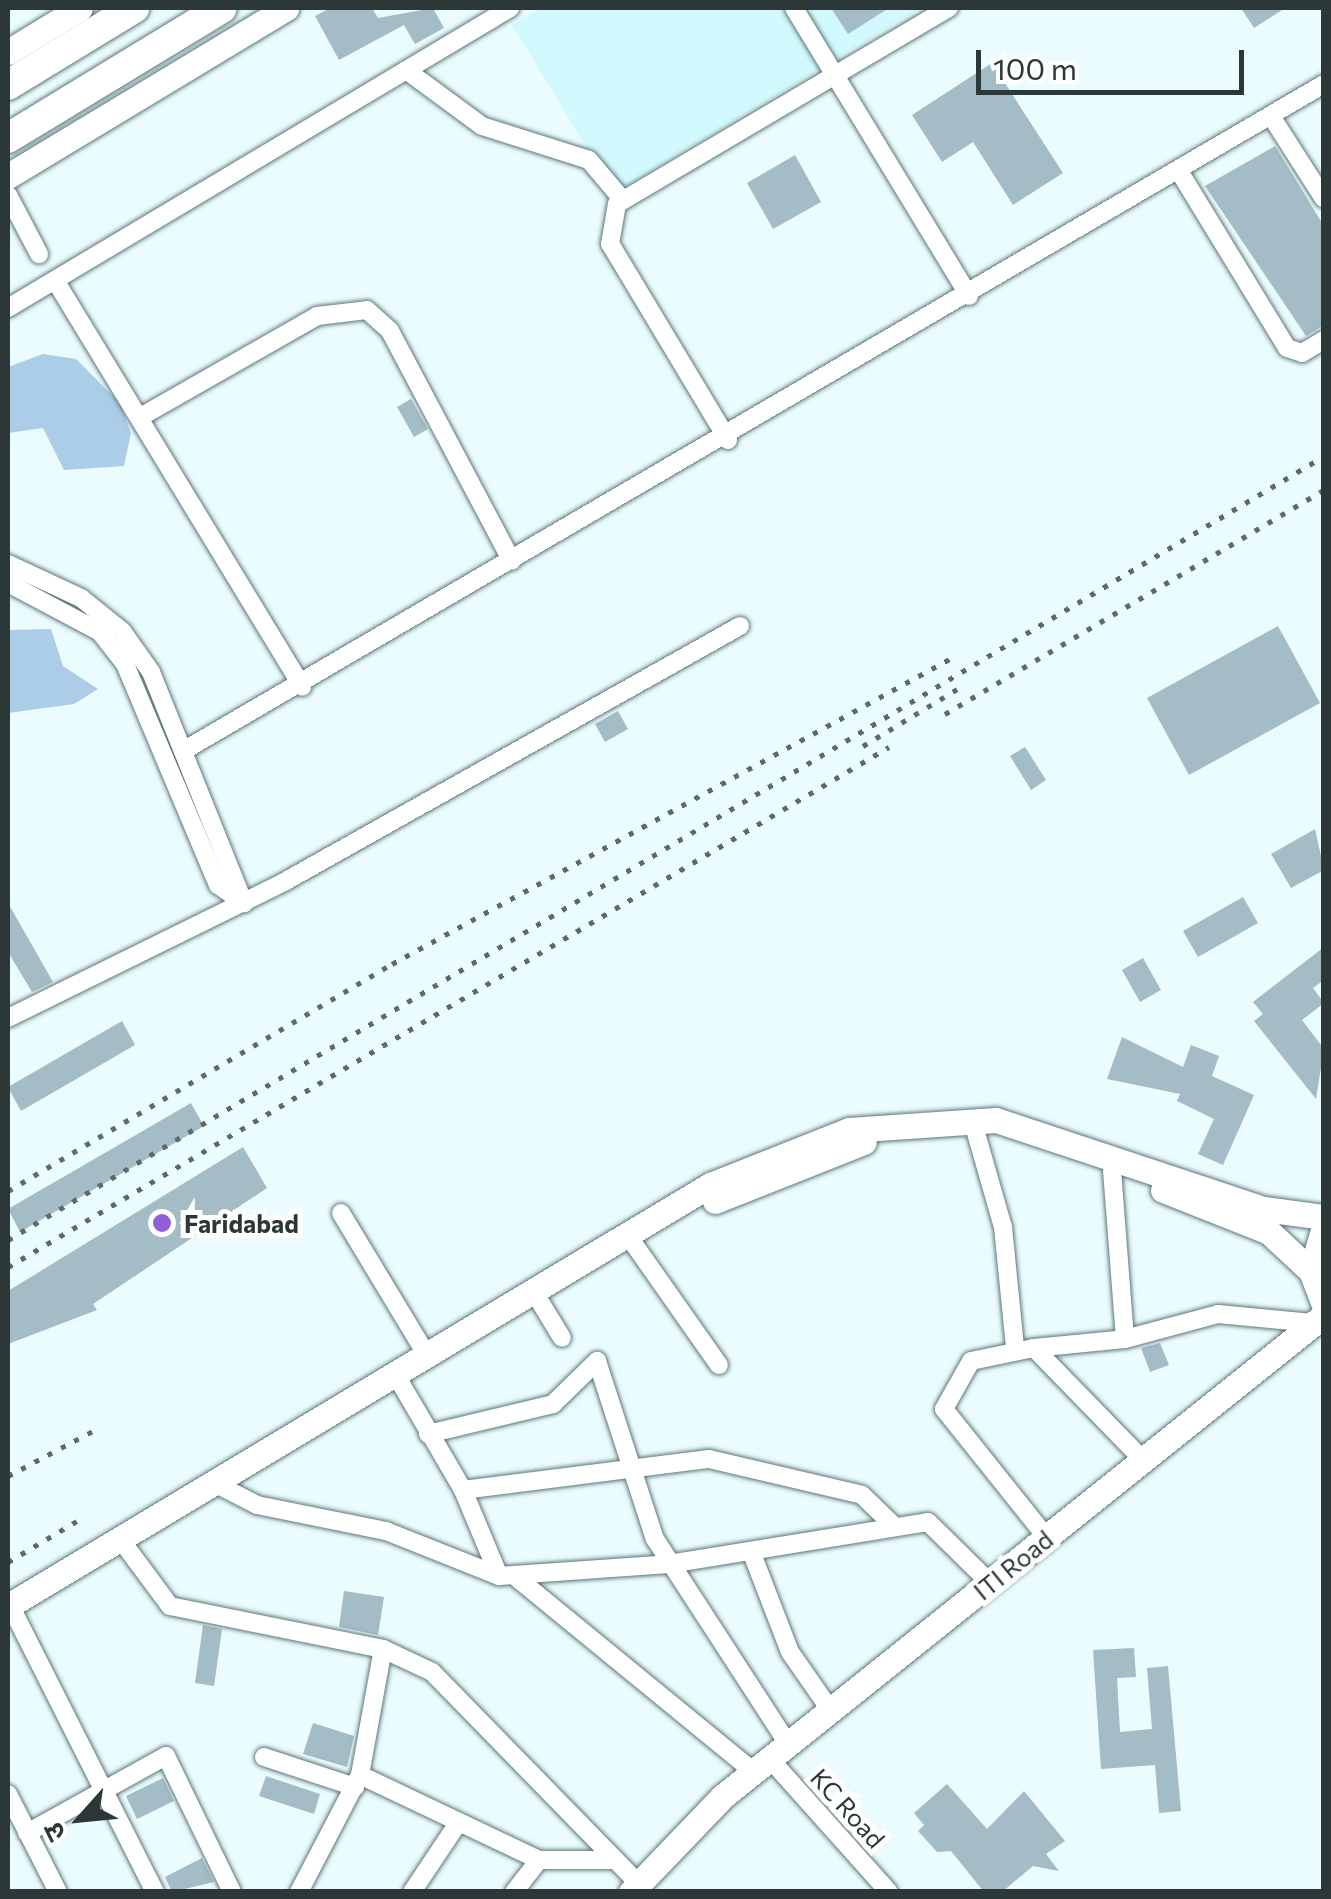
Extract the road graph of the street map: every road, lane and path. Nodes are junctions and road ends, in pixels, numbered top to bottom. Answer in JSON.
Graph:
{"nodes":[{"id":1,"x":80,"y":8,"type":"edge"},
{"id":2,"x":134,"y":8,"type":"edge"},
{"id":3,"x":222,"y":8,"type":"edge"},
{"id":4,"x":286,"y":8,"type":"edge"},
{"id":5,"x":510,"y":8,"type":"edge"},
{"id":6,"x":794,"y":8,"type":"edge"},
{"id":7,"x":949,"y":8,"type":"edge"},
{"id":8,"x":8,"y":52,"type":"edge"},
{"id":9,"x":406,"y":70,"type":"junction"},
{"id":10,"x":832,"y":72,"type":"junction"},
{"id":11,"x":1324,"y":84,"type":"edge"},
{"id":12,"x":8,"y":85,"type":"edge"},
{"id":13,"x":1271,"y":116,"type":"junction"},
{"id":14,"x":8,"y":138,"type":"edge"},
{"id":15,"x":1179,"y":172,"type":"junction"},
{"id":16,"x":8,"y":176,"type":"edge"},
{"id":17,"x":8,"y":195,"type":"edge"},
{"id":18,"x":622,"y":199,"type":"junction"},
{"id":19,"x":1324,"y":199,"type":"edge"},
{"id":20,"x":39,"y":254,"type":"dead end"},
{"id":21,"x":55,"y":280,"type":"junction"},
{"id":22,"x":969,"y":296,"type":"junction"},
{"id":23,"x":8,"y":308,"type":"edge"},
{"id":24,"x":1324,"y":340,"type":"edge"},
{"id":25,"x":142,"y":416,"type":"junction"},
{"id":26,"x":728,"y":440,"type":"junction"},
{"id":27,"x":512,"y":561,"type":"junction"},
{"id":28,"x":8,"y":564,"type":"edge"},
{"id":29,"x":8,"y":583,"type":"edge"},
{"id":30,"x":740,"y":626,"type":"dead end"},
{"id":31,"x":302,"y":688,"type":"junction"},
{"id":32,"x":183,"y":750,"type":"junction"},
{"id":33,"x":244,"y":903,"type":"junction"},
{"id":34,"x":8,"y":1018,"type":"edge"},
{"id":35,"x":976,"y":1133,"type":"junction"},
{"id":36,"x":1112,"y":1170,"type":"junction"},
{"id":37,"x":342,"y":1213,"type":"dead end"},
{"id":38,"x":1324,"y":1217,"type":"edge"},
{"id":39,"x":659,"y":1222,"type":"junction"},
{"id":40,"x":1324,"y":1227,"type":"edge"},
{"id":41,"x":631,"y":1240,"type":"junction"},
{"id":42,"x":1311,"y":1270,"type":"junction"},
{"id":43,"x":536,"y":1295,"type":"junction"},
{"id":44,"x":1320,"y":1315,"type":"edge"},
{"id":45,"x":562,"y":1338,"type":"dead end"},
{"id":46,"x":1125,"y":1338,"type":"junction"},
{"id":47,"x":1024,"y":1348,"type":"junction"},
{"id":48,"x":429,"y":1358,"type":"junction"},
{"id":49,"x":719,"y":1364,"type":"dead end"},
{"id":50,"x":397,"y":1378,"type":"junction"},
{"id":51,"x":428,"y":1434,"type":"junction"},
{"id":52,"x":1143,"y":1460,"type":"junction"},
{"id":53,"x":636,"y":1469,"type":"junction"},
{"id":54,"x":218,"y":1485,"type":"junction"},
{"id":55,"x":463,"y":1490,"type":"junction"},
{"id":56,"x":894,"y":1526,"type":"junction"},
{"id":57,"x":1046,"y":1538,"type":"junction"},
{"id":58,"x":121,"y":1540,"type":"junction"},
{"id":59,"x":752,"y":1551,"type":"junction"},
{"id":60,"x":669,"y":1564,"type":"junction"},
{"id":61,"x":508,"y":1577,"type":"junction"},
{"id":62,"x":990,"y":1584,"type":"junction"},
{"id":63,"x":9,"y":1606,"type":"edge"},
{"id":64,"x":383,"y":1649,"type":"junction"},
{"id":65,"x":831,"y":1711,"type":"junction"},
{"id":66,"x":264,"y":1757,"type":"dead end"},
{"id":67,"x":770,"y":1758,"type":"junction"},
{"id":68,"x":358,"y":1781,"type":"junction"},
{"id":69,"x":104,"y":1790,"type":"junction"},
{"id":70,"x":8,"y":1794,"type":"edge"},
{"id":71,"x":458,"y":1823,"type":"junction"},
{"id":72,"x":28,"y":1833,"type":"junction"},
{"id":73,"x":539,"y":1860,"type":"junction"},
{"id":74,"x":614,"y":1860,"type":"junction"},
{"id":75,"x":641,"y":1889,"type":"edge"},
{"id":76,"x":58,"y":1892,"type":"edge"},
{"id":77,"x":156,"y":1892,"type":"edge"},
{"id":78,"x":232,"y":1892,"type":"edge"},
{"id":79,"x":299,"y":1892,"type":"edge"},
{"id":80,"x":412,"y":1892,"type":"edge"},
{"id":81,"x":514,"y":1892,"type":"edge"},
{"id":82,"x":890,"y":1892,"type":"edge"}],
"edges":[{"from":1,"to":8,"type":"street"},
{"from":2,"to":12,"type":"highway"},
{"from":3,"to":14,"type":"highway"},
{"from":4,"to":16,"type":"street"},
{"from":5,"to":9,"type":"street"},
{"from":6,"to":10,"type":"street"},
{"from":7,"to":10,"type":"street"},
{"from":9,"to":18,"type":"street"},
{"from":9,"to":21,"type":"street"},
{"from":10,"to":18,"type":"street"},
{"from":10,"to":22,"type":"street"},
{"from":11,"to":13,"type":"street"},
{"from":13,"to":15,"type":"street"},
{"from":13,"to":19,"type":"street"},
{"from":15,"to":22,"type":"street"},
{"from":15,"to":24,"type":"street"},
{"from":17,"to":20,"type":"street"},
{"from":18,"to":26,"type":"street"},
{"from":21,"to":23,"type":"street"},
{"from":21,"to":25,"type":"street"},
{"from":22,"to":26,"type":"street"},
{"from":25,"to":27,"type":"street"},
{"from":25,"to":31,"type":"street"},
{"from":26,"to":27,"type":"street"},
{"from":27,"to":31,"type":"street"},
{"from":28,"to":32,"type":"street"},
{"from":29,"to":33,"type":"street"},
{"from":30,"to":33,"type":"street"},
{"from":31,"to":32,"type":"street"},
{"from":32,"to":33,"type":"street"},
{"from":33,"to":34,"type":"street"},
{"from":35,"to":36,"type":"street"},
{"from":35,"to":39,"type":"street"},
{"from":35,"to":47,"type":"street"},
{"from":36,"to":42,"type":"street"},
{"from":36,"to":46,"type":"street"},
{"from":37,"to":48,"type":"street"},
{"from":38,"to":39,"type":"street"},
{"from":39,"to":41,"type":"street"},
{"from":40,"to":42,"type":"street"},
{"from":41,"to":43,"type":"street"},
{"from":41,"to":49,"type":"street"},
{"from":42,"to":44,"type":"street"},
{"from":43,"to":45,"type":"street"},
{"from":43,"to":48,"type":"street"},
{"from":44,"to":46,"type":"street"},
{"from":44,"to":52,"type":"street","name":"ITI Road"},
{"from":46,"to":47,"type":"street"},
{"from":47,"to":52,"type":"street"},
{"from":47,"to":57,"type":"street"},
{"from":48,"to":50,"type":"street"},
{"from":50,"to":51,"type":"street"},
{"from":50,"to":54,"type":"street"},
{"from":51,"to":53,"type":"street"},
{"from":51,"to":55,"type":"street"},
{"from":52,"to":57,"type":"street","name":"ITI Road"},
{"from":53,"to":55,"type":"street"},
{"from":53,"to":56,"type":"street"},
{"from":53,"to":60,"type":"street"},
{"from":54,"to":58,"type":"street"},
{"from":54,"to":61,"type":"street"},
{"from":55,"to":61,"type":"street"},
{"from":56,"to":59,"type":"street"},
{"from":56,"to":62,"type":"street"},
{"from":57,"to":62,"type":"street","name":"ITI Road"},
{"from":58,"to":63,"type":"street"},
{"from":58,"to":64,"type":"street"},
{"from":59,"to":60,"type":"street"},
{"from":59,"to":65,"type":"street"},
{"from":60,"to":61,"type":"street"},
{"from":60,"to":67,"type":"street"},
{"from":61,"to":67,"type":"street"},
{"from":62,"to":65,"type":"street","name":"ITI Road"},
{"from":63,"to":69,"type":"street"},
{"from":64,"to":68,"type":"street"},
{"from":64,"to":74,"type":"street"},
{"from":65,"to":67,"type":"street","name":"ITI Road"},
{"from":66,"to":68,"type":"street"},
{"from":67,"to":75,"type":"street","name":"ITI Road"},
{"from":67,"to":82,"type":"street","name":"KC Road"},
{"from":68,"to":71,"type":"street"},
{"from":68,"to":79,"type":"street"},
{"from":69,"to":72,"type":"street"},
{"from":69,"to":77,"type":"street"},
{"from":69,"to":78,"type":"street"},
{"from":70,"to":72,"type":"street"},
{"from":71,"to":73,"type":"street"},
{"from":71,"to":80,"type":"street"},
{"from":72,"to":76,"type":"street"},
{"from":73,"to":74,"type":"street"},
{"from":73,"to":81,"type":"street"},
{"from":74,"to":75,"type":"street"}]}
